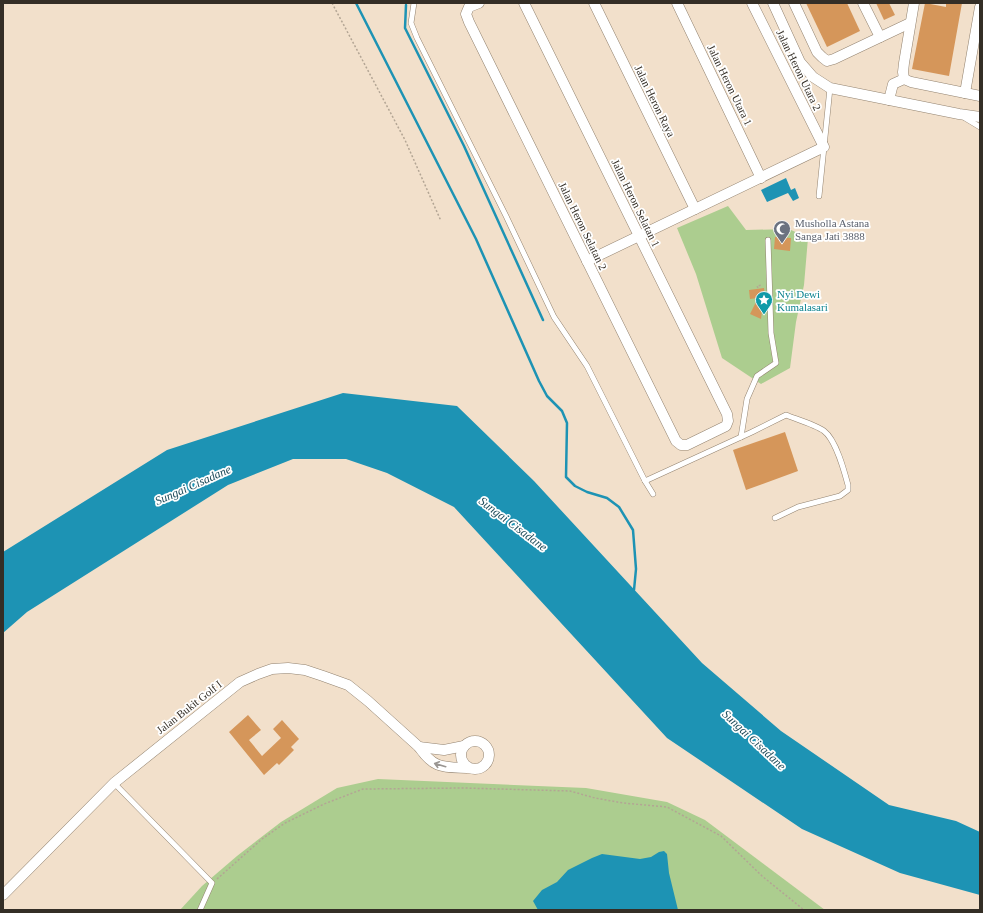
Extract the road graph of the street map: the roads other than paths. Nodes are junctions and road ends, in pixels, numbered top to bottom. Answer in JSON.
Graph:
{"nodes":[{"id":1,"x":414,"y":3,"type":"edge"},
{"id":2,"x":479,"y":3,"type":"edge"},
{"id":3,"x":524,"y":3,"type":"edge"},
{"id":4,"x":594,"y":3,"type":"edge"},
{"id":5,"x":677,"y":3,"type":"edge"},
{"id":6,"x":752,"y":3,"type":"edge"},
{"id":7,"x":773,"y":3,"type":"edge"},
{"id":8,"x":794,"y":3,"type":"edge"},
{"id":9,"x":863,"y":3,"type":"edge"},
{"id":10,"x":914,"y":3,"type":"edge"},
{"id":11,"x":980,"y":7,"type":"edge"},
{"id":12,"x":910,"y":23,"type":"junction"},
{"id":13,"x":880,"y":38,"type":"junction"},
{"id":14,"x":904,"y":78,"type":"junction"},
{"id":15,"x":830,"y":88,"type":"junction"},
{"id":16,"x":965,"y":93,"type":"junction"},
{"id":17,"x":980,"y":96,"type":"edge"},
{"id":18,"x":889,"y":100,"type":"junction"},
{"id":19,"x":959,"y":114,"type":"junction"},
{"id":20,"x":980,"y":117,"type":"edge"},
{"id":21,"x":980,"y":127,"type":"edge"},
{"id":22,"x":824,"y":147,"type":"junction"},
{"id":23,"x":761,"y":178,"type":"junction"},
{"id":24,"x":819,"y":196,"type":"dead end"},
{"id":25,"x":695,"y":209,"type":"junction"},
{"id":26,"x":639,"y":236,"type":"junction"},
{"id":27,"x":768,"y":240,"type":"dead end"},
{"id":28,"x":587,"y":262,"type":"junction"},
{"id":29,"x":741,"y":437,"type":"junction"},
{"id":30,"x":676,"y":441,"type":"joint"},
{"id":31,"x":645,"y":481,"type":"junction"},
{"id":32,"x":653,"y":494,"type":"dead end"},
{"id":33,"x":775,"y":518,"type":"dead end"},
{"id":34,"x":464,"y":746,"type":"junction"},
{"id":35,"x":419,"y":747,"type":"junction"},
{"id":36,"x":468,"y":768,"type":"junction"},
{"id":37,"x":114,"y":783,"type":"junction"},
{"id":38,"x":3,"y":895,"type":"edge"},
{"id":39,"x":200,"y":910,"type":"edge"}],
"edges":[{"from":1,"to":31,"type":"lane"},
{"from":2,"to":28,"type":"street","name":"Jalan Heron Selatan 2"},
{"from":3,"to":26,"type":"street","name":"Jalan Heron Selatan 1"},
{"from":4,"to":25,"type":"street","name":"Jalan Heron Raya"},
{"from":5,"to":23,"type":"street","name":"Jalan Heron Utara 1"},
{"from":6,"to":22,"type":"street","name":"Jalan Heron Utara 2"},
{"from":7,"to":15,"type":"street"},
{"from":8,"to":13,"type":"street"},
{"from":9,"to":13,"type":"street"},
{"from":10,"to":12,"type":"street"},
{"from":11,"to":16,"type":"street"},
{"from":12,"to":13,"type":"street"},
{"from":12,"to":14,"type":"street"},
{"from":14,"to":16,"type":"street"},
{"from":14,"to":18,"type":"street"},
{"from":15,"to":18,"type":"street"},
{"from":15,"to":22,"type":"lane"},
{"from":16,"to":17,"type":"street"},
{"from":18,"to":19,"type":"street"},
{"from":19,"to":20,"type":"street"},
{"from":19,"to":21,"type":"lane"},
{"from":22,"to":23,"type":"street"},
{"from":22,"to":24,"type":"lane"},
{"from":23,"to":25,"type":"street"},
{"from":25,"to":26,"type":"street"},
{"from":26,"to":28,"type":"street"},
{"from":26,"to":30,"type":"street","name":"Jalan Heron Selatan 1"},
{"from":27,"to":29,"type":"lane"},
{"from":28,"to":30,"type":"street","name":"Jalan Heron Selatan 2"},
{"from":29,"to":31,"type":"lane"},
{"from":29,"to":33,"type":"lane"},
{"from":31,"to":32,"type":"lane"},
{"from":34,"to":35,"type":"street","name":"Jalan Bukit Golf I"},
{"from":34,"to":36,"type":"street"},
{"from":34,"to":36,"type":"street","name":"Jalan Bukit Golf I"},
{"from":36,"to":35,"type":"street","name":"Jalan Bukit Golf I","one_way":true},
{"from":35,"to":37,"type":"street","name":"Jalan Bukit Golf I"},
{"from":37,"to":38,"type":"street","name":"Jalan Bukit Golf I"},
{"from":37,"to":39,"type":"lane"}]}
